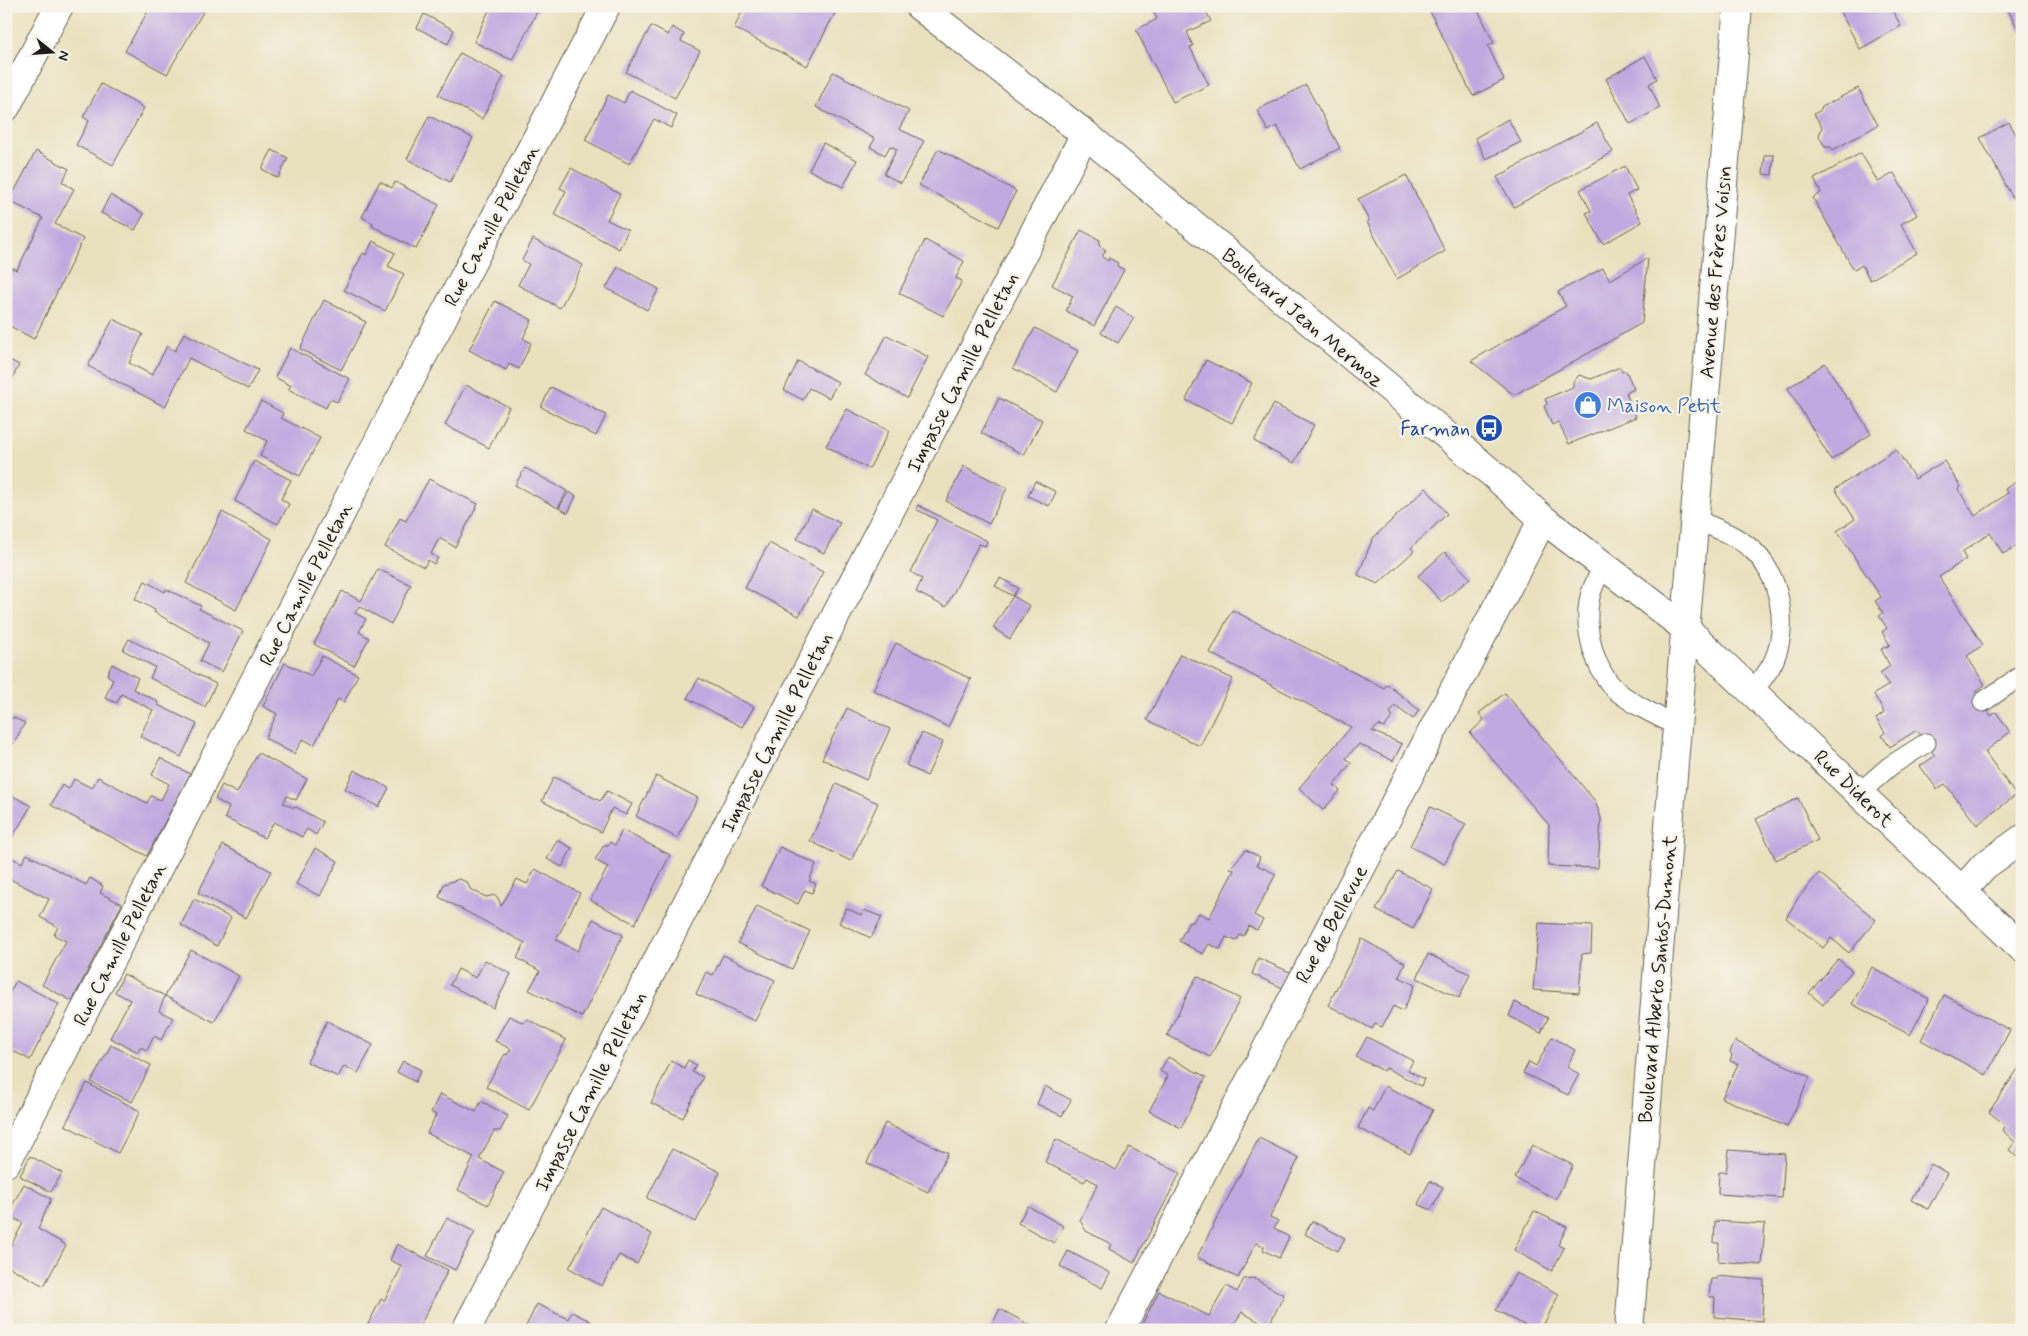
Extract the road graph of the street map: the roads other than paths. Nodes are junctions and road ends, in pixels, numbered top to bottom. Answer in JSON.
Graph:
{"nodes":[{"id":1,"x":59,"y":6,"type":"edge"},
{"id":2,"x":606,"y":6,"type":"edge"},
{"id":3,"x":919,"y":6,"type":"edge"},
{"id":4,"x":1738,"y":6,"type":"edge"},
{"id":5,"x":6,"y":107,"type":"edge"},
{"id":6,"x":1085,"y":134,"type":"junction"},
{"id":7,"x":1542,"y":519,"type":"junction"},
{"id":8,"x":1694,"y":519,"type":"junction"},
{"id":9,"x":1604,"y":565,"type":"junction"},
{"id":10,"x":1685,"y":628,"type":"junction"},
{"id":11,"x":2022,"y":675,"type":"edge"},
{"id":12,"x":1753,"y":690,"type":"junction"},
{"id":13,"x":1983,"y":702,"type":"dead end"},
{"id":14,"x":1678,"y":726,"type":"junction"},
{"id":15,"x":1926,"y":743,"type":"dead end"},
{"id":16,"x":1859,"y":793,"type":"junction"},
{"id":17,"x":2022,"y":839,"type":"edge"},
{"id":18,"x":1962,"y":892,"type":"junction"},
{"id":19,"x":2022,"y":948,"type":"edge"},
{"id":20,"x":6,"y":1163,"type":"edge"},
{"id":21,"x":466,"y":1330,"type":"edge"},
{"id":22,"x":1120,"y":1330,"type":"edge"},
{"id":23,"x":1630,"y":1330,"type":"edge"}],
"edges":[{"from":1,"to":5,"type":"street"},
{"from":2,"to":20,"type":"street","name":"Rue Camille Pelletan"},
{"from":3,"to":6,"type":"street","name":"Boulevard Jean Mermoz"},
{"from":4,"to":8,"type":"street","name":"Avenue des Frères Voisin"},
{"from":6,"to":7,"type":"street","name":"Boulevard Jean Mermoz"},
{"from":6,"to":21,"type":"street","name":"Impasse Camille Pelletan"},
{"from":7,"to":9,"type":"street","name":"Boulevard Jean Mermoz"},
{"from":7,"to":22,"type":"street","name":"Rue de Bellevue"},
{"from":8,"to":10,"type":"street","name":"Avenue des Frères Voisin"},
{"from":8,"to":12,"type":"lane"},
{"from":9,"to":10,"type":"street","name":"Boulevard Jean Mermoz"},
{"from":9,"to":14,"type":"lane"},
{"from":10,"to":12,"type":"street","name":"Rue Diderot"},
{"from":10,"to":14,"type":"street","name":"Boulevard Alberto Santos-Dumont"},
{"from":11,"to":13,"type":"lane"},
{"from":12,"to":16,"type":"street","name":"Rue Diderot"},
{"from":14,"to":23,"type":"street","name":"Boulevard Alberto Santos-Dumont"},
{"from":15,"to":16,"type":"lane"},
{"from":16,"to":18,"type":"street","name":"Rue Diderot"},
{"from":17,"to":18,"type":"street"},
{"from":18,"to":19,"type":"street","name":"Rue Diderot"}]}
